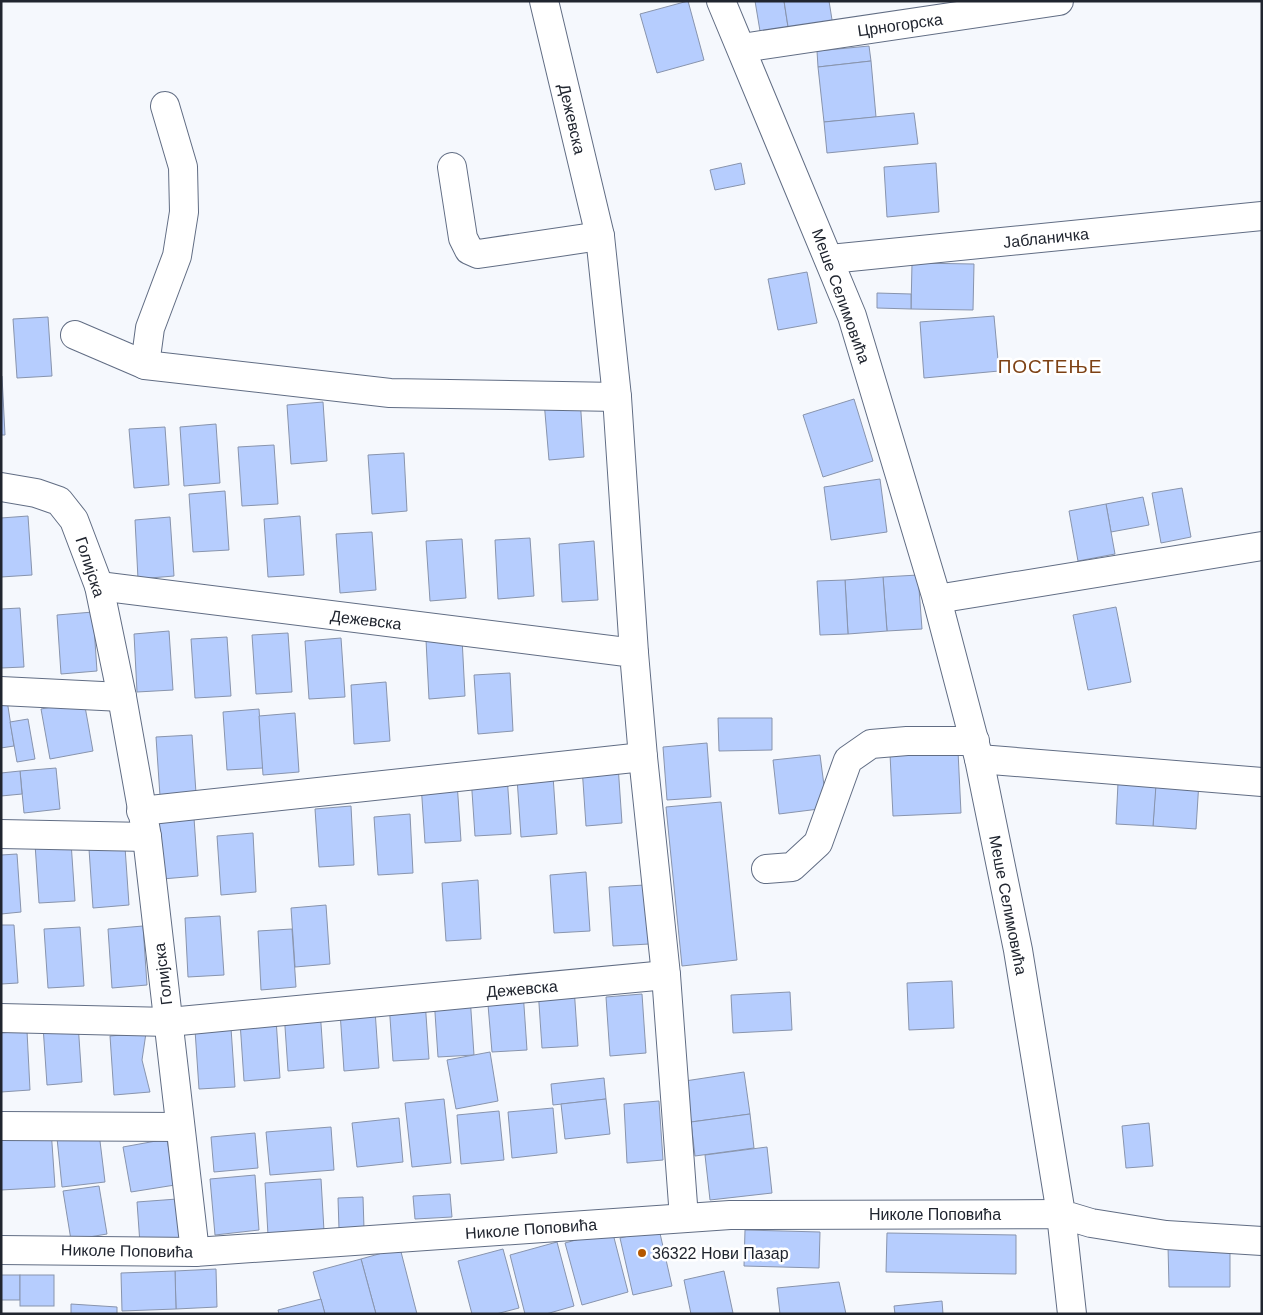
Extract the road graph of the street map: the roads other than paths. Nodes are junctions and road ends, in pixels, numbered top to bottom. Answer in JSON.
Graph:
{"nodes":[{"id":1,"x":544,"y":1,"type":"edge"},
{"id":2,"x":721,"y":1,"type":"edge"},
{"id":3,"x":1059,"y":1,"type":"edge"},
{"id":4,"x":742,"y":48,"type":"junction"},
{"id":5,"x":165,"y":106,"type":"dead end"},
{"id":6,"x":452,"y":167,"type":"dead end"},
{"id":7,"x":1262,"y":216,"type":"edge"},
{"id":8,"x":600,"y":236,"type":"junction"},
{"id":9,"x":830,"y":260,"type":"junction"},
{"id":10,"x":75,"y":335,"type":"dead end"},
{"id":11,"x":145,"y":365,"type":"junction"},
{"id":12,"x":617,"y":397,"type":"junction"},
{"id":13,"x":1,"y":487,"type":"edge"},
{"id":14,"x":1262,"y":546,"type":"edge"},
{"id":15,"x":99,"y":586,"type":"junction"},
{"id":16,"x":937,"y":599,"type":"junction"},
{"id":17,"x":634,"y":653,"type":"junction"},
{"id":18,"x":1,"y":691,"type":"edge"},
{"id":19,"x":122,"y":697,"type":"junction"},
{"id":20,"x":977,"y":750,"type":"junction"},
{"id":21,"x":643,"y":757,"type":"junction"},
{"id":22,"x":1262,"y":782,"type":"edge"},
{"id":23,"x":144,"y":824,"type":"junction"},
{"id":24,"x":1,"y":834,"type":"edge"},
{"id":25,"x":766,"y":869,"type":"dead end"},
{"id":26,"x":666,"y":975,"type":"junction"},
{"id":27,"x":1,"y":1018,"type":"edge"},
{"id":28,"x":169,"y":1022,"type":"junction"},
{"id":29,"x":1,"y":1126,"type":"edge"},
{"id":30,"x":180,"y":1127,"type":"junction"},
{"id":31,"x":1061,"y":1214,"type":"junction"},
{"id":32,"x":684,"y":1218,"type":"junction"},
{"id":33,"x":1262,"y":1241,"type":"edge"},
{"id":34,"x":1,"y":1250,"type":"edge"},
{"id":35,"x":195,"y":1252,"type":"junction"},
{"id":36,"x":1072,"y":1314,"type":"edge"}],
"edges":[{"from":1,"to":8,"type":"street","name":"Дежевска"},
{"from":2,"to":4,"type":"street","name":"Меше Селимовића"},
{"from":3,"to":4,"type":"street","name":"Црногорска"},
{"from":4,"to":9,"type":"street","name":"Меше Селимовића"},
{"from":5,"to":11,"type":"street"},
{"from":6,"to":8,"type":"street"},
{"from":7,"to":9,"type":"street","name":"Јабланичка"},
{"from":8,"to":12,"type":"street","name":"Дежевска"},
{"from":9,"to":16,"type":"street","name":"Меше Селимовића"},
{"from":10,"to":11,"type":"street"},
{"from":11,"to":12,"type":"street"},
{"from":12,"to":17,"type":"street","name":"Дежевска"},
{"from":13,"to":15,"type":"street","name":"Голијска"},
{"from":14,"to":16,"type":"street"},
{"from":15,"to":17,"type":"street","name":"Дежевска"},
{"from":15,"to":19,"type":"street","name":"Голијска"},
{"from":16,"to":20,"type":"street","name":"Меше Селимовића"},
{"from":17,"to":21,"type":"street","name":"Дежевска"},
{"from":18,"to":19,"type":"street"},
{"from":19,"to":23,"type":"street","name":"Голијска"},
{"from":20,"to":22,"type":"street"},
{"from":20,"to":25,"type":"street"},
{"from":20,"to":31,"type":"street","name":"Меше Селимовића"},
{"from":21,"to":23,"type":"street"},
{"from":21,"to":26,"type":"street","name":"Дежевска"},
{"from":23,"to":24,"type":"street"},
{"from":23,"to":28,"type":"street","name":"Голијска"},
{"from":26,"to":28,"type":"street","name":"Дежевска"},
{"from":26,"to":32,"type":"street","name":"Дежевска"},
{"from":27,"to":28,"type":"street","name":"Голијска"},
{"from":28,"to":30,"type":"street","name":"Голијска"},
{"from":29,"to":30,"type":"street"},
{"from":30,"to":35,"type":"street","name":"Голијска"},
{"from":31,"to":32,"type":"street","name":"Николе Поповића"},
{"from":31,"to":33,"type":"street"},
{"from":31,"to":36,"type":"street","name":"Меше Селимовића"},
{"from":32,"to":35,"type":"street","name":"Николе Поповића"},
{"from":34,"to":35,"type":"street","name":"Николе Поповића"}]}
